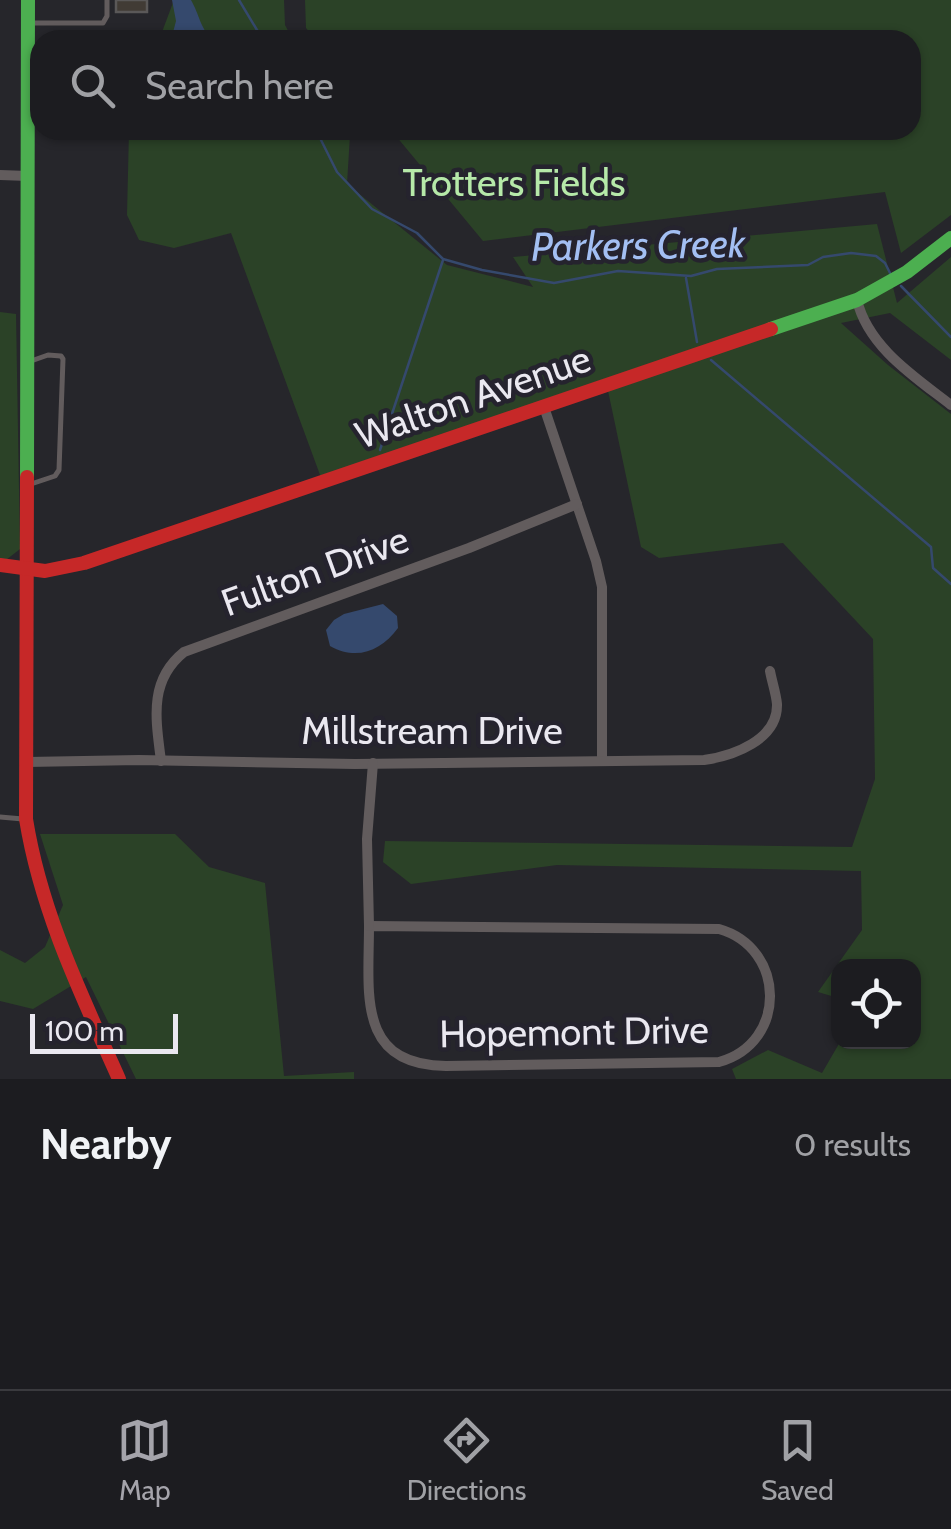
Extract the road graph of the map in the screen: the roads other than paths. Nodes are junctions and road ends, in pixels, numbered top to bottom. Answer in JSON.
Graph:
{"nodes":[{"id":1,"x":28,"y":0,"type":"edge"},
{"id":2,"x":108,"y":0,"type":"edge"},
{"id":3,"x":28,"y":23,"type":"junction"},
{"id":4,"x":0,"y":176,"type":"edge"},
{"id":5,"x":28,"y":176,"type":"junction"},
{"id":6,"x":951,"y":238,"type":"edge"},
{"id":7,"x":857,"y":300,"type":"junction"},
{"id":8,"x":28,"y":362,"type":"junction"},
{"id":9,"x":951,"y":404,"type":"edge"},
{"id":10,"x":544,"y":407,"type":"junction"},
{"id":11,"x":27,"y":485,"type":"junction"},
{"id":12,"x":577,"y":504,"type":"junction"},
{"id":13,"x":0,"y":565,"type":"edge"},
{"id":14,"x":27,"y":569,"type":"junction"},
{"id":15,"x":770,"y":671,"type":"dead end"},
{"id":16,"x":602,"y":760,"type":"junction"},
{"id":17,"x":162,"y":761,"type":"junction"},
{"id":18,"x":27,"y":762,"type":"junction"},
{"id":19,"x":374,"y":763,"type":"junction"},
{"id":20,"x":0,"y":817,"type":"edge"},
{"id":21,"x":26,"y":819,"type":"junction"},
{"id":22,"x":369,"y":926,"type":"junction"},
{"id":23,"x":119,"y":1079,"type":"edge"}],
"edges":[{"from":1,"to":3,"type":"street"},
{"from":2,"to":3,"type":"lane"},
{"from":3,"to":5,"type":"street"},
{"from":4,"to":5,"type":"street"},
{"from":5,"to":8,"type":"street"},
{"from":6,"to":7,"type":"street","name":"Walton Avenue"},
{"from":7,"to":9,"type":"street"},
{"from":7,"to":10,"type":"street","name":"Walton Avenue"},
{"from":8,"to":11,"type":"street"},
{"from":8,"to":11,"type":"lane"},
{"from":10,"to":12,"type":"street"},
{"from":10,"to":14,"type":"street","name":"Walton Avenue"},
{"from":11,"to":14,"type":"street"},
{"from":12,"to":16,"type":"street"},
{"from":12,"to":17,"type":"street","name":"Fulton Drive"},
{"from":13,"to":14,"type":"street","name":"Walton Avenue"},
{"from":14,"to":18,"type":"street"},
{"from":15,"to":16,"type":"street","name":"Millstream Drive"},
{"from":16,"to":19,"type":"street","name":"Millstream Drive"},
{"from":17,"to":18,"type":"street","name":"Millstream Drive"},
{"from":17,"to":19,"type":"street","name":"Millstream Drive"},
{"from":18,"to":21,"type":"street"},
{"from":19,"to":22,"type":"street","name":"Hopemont Drive"},
{"from":20,"to":21,"type":"lane"},
{"from":21,"to":23,"type":"street"},
{"from":22,"to":22,"type":"street","name":"Hopemont Drive"}]}
